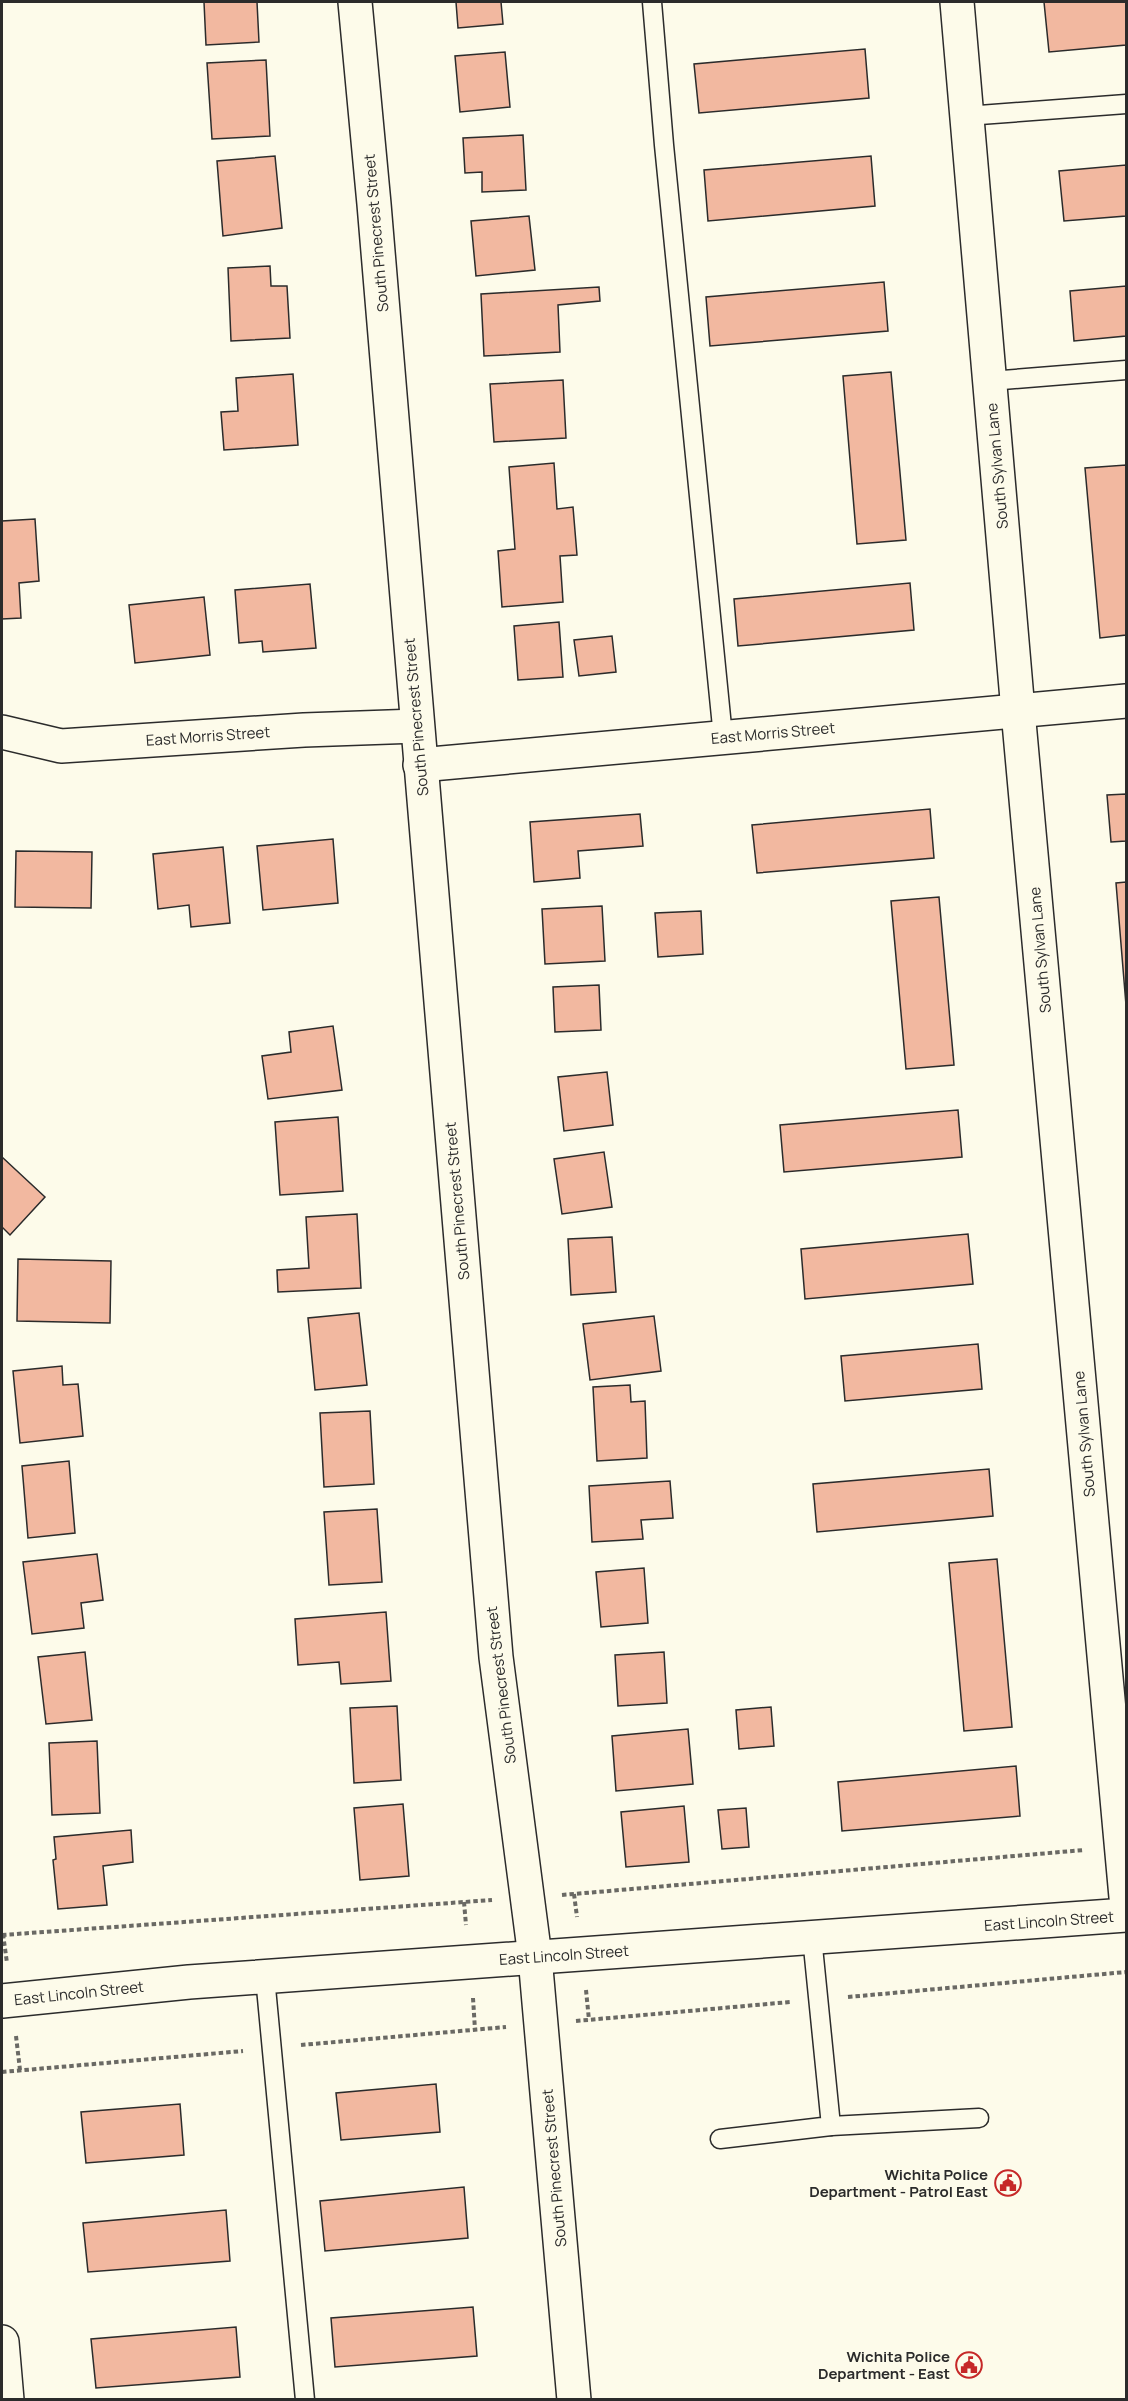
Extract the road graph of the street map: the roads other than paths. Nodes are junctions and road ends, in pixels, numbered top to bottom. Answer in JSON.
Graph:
{"nodes":[{"id":1,"x":355,"y":2,"type":"edge"},
{"id":2,"x":652,"y":2,"type":"edge"},
{"id":3,"x":957,"y":2,"type":"edge"},
{"id":4,"x":1126,"y":104,"type":"edge"},
{"id":5,"x":966,"y":116,"type":"junction"},
{"id":6,"x":1126,"y":370,"type":"edge"},
{"id":7,"x":990,"y":381,"type":"junction"},
{"id":8,"x":1126,"y":701,"type":"edge"},
{"id":9,"x":1018,"y":711,"type":"junction"},
{"id":10,"x":417,"y":726,"type":"junction"},
{"id":11,"x":2,"y":732,"type":"edge"},
{"id":12,"x":723,"y":737,"type":"junction"},
{"id":13,"x":420,"y":765,"type":"junction"},
{"id":14,"x":1126,"y":1897,"type":"edge"},
{"id":15,"x":1126,"y":1915,"type":"edge"},
{"id":16,"x":812,"y":1938,"type":"junction"},
{"id":17,"x":535,"y":1957,"type":"junction"},
{"id":18,"x":265,"y":1977,"type":"junction"},
{"id":19,"x":2,"y":2001,"type":"edge"},
{"id":20,"x":979,"y":2118,"type":"dead end"},
{"id":21,"x":831,"y":2126,"type":"junction"},
{"id":22,"x":720,"y":2139,"type":"dead end"},
{"id":23,"x":2,"y":2342,"type":"edge"},
{"id":24,"x":7,"y":2400,"type":"edge"},
{"id":25,"x":305,"y":2400,"type":"edge"},
{"id":26,"x":574,"y":2400,"type":"edge"}],
"edges":[{"from":1,"to":10,"type":"street","name":"South Pinecrest Street"},
{"from":2,"to":12,"type":"lane"},
{"from":3,"to":5,"type":"street","name":"South Sylvan Lane"},
{"from":4,"to":5,"type":"lane"},
{"from":5,"to":7,"type":"street","name":"South Sylvan Lane"},
{"from":6,"to":7,"type":"lane"},
{"from":7,"to":9,"type":"street","name":"South Sylvan Lane"},
{"from":8,"to":9,"type":"street","name":"East Morris Street"},
{"from":9,"to":12,"type":"street","name":"East Morris Street"},
{"from":9,"to":14,"type":"street","name":"South Sylvan Lane"},
{"from":10,"to":11,"type":"street","name":"East Morris Street"},
{"from":10,"to":13,"type":"street","name":"South Pinecrest Street"},
{"from":12,"to":13,"type":"street","name":"East Morris Street"},
{"from":13,"to":17,"type":"street","name":"South Pinecrest Street"},
{"from":15,"to":16,"type":"street","name":"East Lincoln Street"},
{"from":16,"to":17,"type":"street","name":"East Lincoln Street"},
{"from":16,"to":21,"type":"lane"},
{"from":17,"to":18,"type":"street","name":"East Lincoln Street"},
{"from":17,"to":26,"type":"street","name":"South Pinecrest Street"},
{"from":18,"to":19,"type":"street","name":"East Lincoln Street"},
{"from":18,"to":25,"type":"lane"},
{"from":20,"to":21,"type":"lane"},
{"from":21,"to":22,"type":"lane"},
{"from":23,"to":24,"type":"street"}]}
